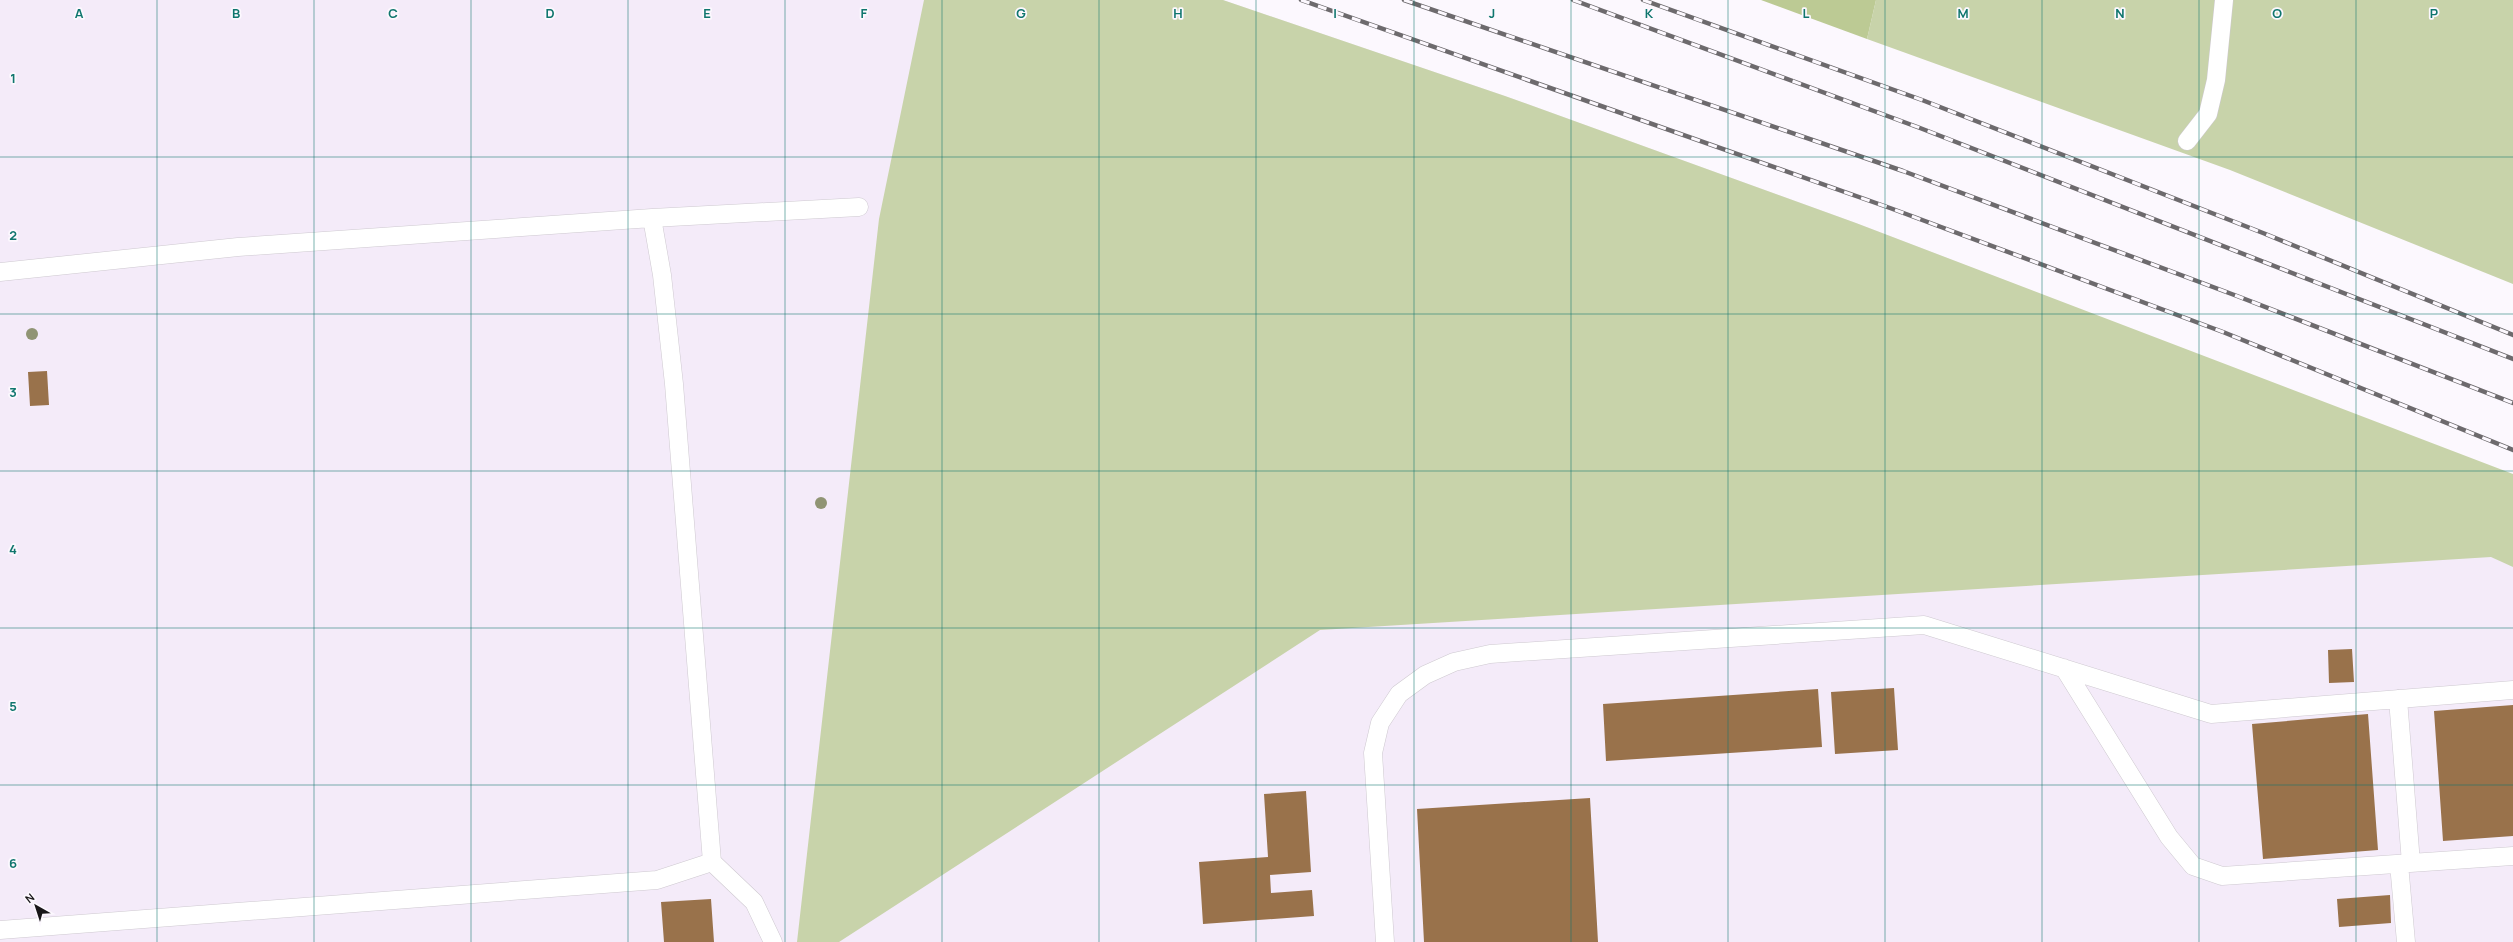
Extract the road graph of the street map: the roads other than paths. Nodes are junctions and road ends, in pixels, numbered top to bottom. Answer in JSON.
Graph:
{"nodes":[{"id":1,"x":2224,"y":0,"type":"edge"},
{"id":2,"x":2187,"y":141,"type":"dead end"},
{"id":3,"x":859,"y":207,"type":"dead end"},
{"id":4,"x":652,"y":218,"type":"junction"},
{"id":5,"x":0,"y":272,"type":"edge"},
{"id":6,"x":2064,"y":668,"type":"junction"},
{"id":7,"x":2513,"y":690,"type":"edge"},
{"id":8,"x":2398,"y":699,"type":"junction"},
{"id":9,"x":2513,"y":856,"type":"edge"},
{"id":10,"x":712,"y":862,"type":"junction"},
{"id":11,"x":2405,"y":863,"type":"junction"},
{"id":12,"x":0,"y":930,"type":"edge"},
{"id":13,"x":773,"y":942,"type":"edge"},
{"id":14,"x":1385,"y":942,"type":"edge"},
{"id":15,"x":2406,"y":942,"type":"edge"}],
"edges":[{"from":1,"to":2,"type":"lane"},
{"from":3,"to":4,"type":"lane"},
{"from":4,"to":5,"type":"lane"},
{"from":4,"to":10,"type":"lane"},
{"from":6,"to":8,"type":"lane"},
{"from":6,"to":11,"type":"lane"},
{"from":6,"to":14,"type":"lane"},
{"from":7,"to":8,"type":"lane"},
{"from":8,"to":11,"type":"lane"},
{"from":9,"to":11,"type":"lane"},
{"from":10,"to":12,"type":"lane"},
{"from":10,"to":13,"type":"lane"},
{"from":11,"to":15,"type":"lane"}]}
